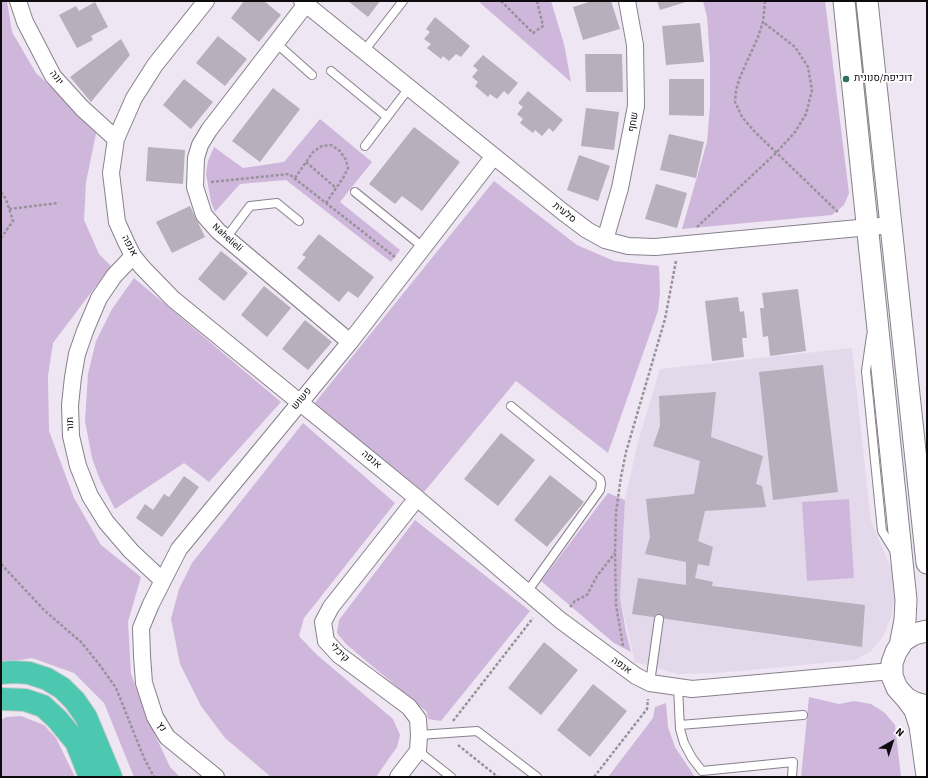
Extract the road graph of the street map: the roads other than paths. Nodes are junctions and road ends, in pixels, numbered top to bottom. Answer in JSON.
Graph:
{"nodes":[{"id":1,"x":18,"y":1,"type":"edge"},
{"id":2,"x":206,"y":1,"type":"edge"},
{"id":3,"x":403,"y":1,"type":"edge"},
{"id":4,"x":627,"y":1,"type":"edge"},
{"id":5,"x":844,"y":1,"type":"edge"},
{"id":6,"x":867,"y":1,"type":"edge"},
{"id":7,"x":304,"y":3,"type":"edge"},
{"id":8,"x":276,"y":44,"type":"junction"},
{"id":9,"x":364,"y":51,"type":"junction"},
{"id":10,"x":331,"y":71,"type":"dead end"},
{"id":11,"x":312,"y":75,"type":"dead end"},
{"id":12,"x":409,"y":88,"type":"junction"},
{"id":13,"x":387,"y":117,"type":"junction"},
{"id":14,"x":116,"y":139,"type":"junction"},
{"id":15,"x":365,"y":146,"type":"dead end"},
{"id":16,"x":494,"y":156,"type":"junction"},
{"id":17,"x":355,"y":192,"type":"dead end"},
{"id":18,"x":299,"y":221,"type":"dead end"},
{"id":19,"x":891,"y":225,"type":"junction"},
{"id":20,"x":861,"y":228,"type":"junction"},
{"id":21,"x":226,"y":238,"type":"junction"},
{"id":22,"x":605,"y":240,"type":"junction"},
{"id":23,"x":424,"y":247,"type":"junction"},
{"id":24,"x":133,"y":256,"type":"junction"},
{"id":25,"x":350,"y":342,"type":"junction"},
{"id":26,"x":300,"y":402,"type":"junction"},
{"id":27,"x":511,"y":406,"type":"dead end"},
{"id":28,"x":417,"y":498,"type":"junction"},
{"id":29,"x":927,"y":563,"type":"edge"},
{"id":30,"x":162,"y":580,"type":"junction"},
{"id":31,"x":526,"y":592,"type":"junction"},
{"id":32,"x":659,"y":619,"type":"dead end"},
{"id":33,"x":927,"y":631,"type":"edge"},
{"id":34,"x":900,"y":646,"type":"junction"},
{"id":35,"x":142,"y":656,"type":"joint"},
{"id":36,"x":892,"y":670,"type":"junction"},
{"id":37,"x":1,"y":673,"type":"edge"},
{"id":38,"x":650,"y":683,"type":"junction"},
{"id":39,"x":678,"y":687,"type":"junction"},
{"id":40,"x":906,"y":698,"type":"junction"},
{"id":41,"x":1,"y":699,"type":"edge"},
{"id":42,"x":927,"y":706,"type":"edge"},
{"id":43,"x":803,"y":715,"type":"dead end"},
{"id":44,"x":680,"y":725,"type":"junction"},
{"id":45,"x":419,"y":735,"type":"junction"},
{"id":46,"x":418,"y":751,"type":"junction"},
{"id":47,"x":927,"y":776,"type":"edge"},
{"id":48,"x":90,"y":777,"type":"edge"},
{"id":49,"x":112,"y":777,"type":"edge"},
{"id":50,"x":216,"y":777,"type":"edge"},
{"id":51,"x":398,"y":777,"type":"edge"},
{"id":52,"x":451,"y":777,"type":"edge"},
{"id":53,"x":537,"y":777,"type":"edge"},
{"id":54,"x":792,"y":777,"type":"edge"}],
"edges":[{"from":1,"to":14,"type":"street","name":"יונה"},
{"from":2,"to":14,"type":"street","name":"אנפה"},
{"from":3,"to":9,"type":"lane"},
{"from":4,"to":22,"type":"street","name":"שחף"},
{"from":5,"to":20,"type":"street"},
{"from":6,"to":19,"type":"street"},
{"from":7,"to":8,"type":"street","name":"Nahelieli"},
{"from":7,"to":9,"type":"street","name":"סלעית"},
{"from":8,"to":11,"type":"lane"},
{"from":8,"to":21,"type":"street","name":"Nahelieli"},
{"from":9,"to":12,"type":"street","name":"סלעית"},
{"from":10,"to":13,"type":"lane"},
{"from":12,"to":13,"type":"lane"},
{"from":12,"to":16,"type":"street","name":"סלעית"},
{"from":13,"to":15,"type":"lane"},
{"from":14,"to":24,"type":"street","name":"אנפה"},
{"from":16,"to":22,"type":"street","name":"סלעית"},
{"from":16,"to":23,"type":"street","name":"פשוש"},
{"from":17,"to":23,"type":"lane"},
{"from":18,"to":21,"type":"lane"},
{"from":19,"to":20,"type":"street","name":"סלעית"},
{"from":19,"to":29,"type":"street"},
{"from":20,"to":22,"type":"street","name":"סלעית"},
{"from":20,"to":34,"type":"street"},
{"from":21,"to":25,"type":"street","name":"Nahelieli"},
{"from":23,"to":25,"type":"street","name":"פשוש"},
{"from":24,"to":26,"type":"street","name":"אנפה"},
{"from":24,"to":30,"type":"street","name":"תור"},
{"from":25,"to":26,"type":"street","name":"פשוש"},
{"from":26,"to":28,"type":"street","name":"אנפה"},
{"from":26,"to":30,"type":"street","name":"פשוש"},
{"from":27,"to":31,"type":"lane"},
{"from":28,"to":31,"type":"street","name":"אנפה"},
{"from":28,"to":45,"type":"street","name":"קיכלי"},
{"from":30,"to":35,"type":"street","name":"פשוש"},
{"from":31,"to":38,"type":"street","name":"אנפה"},
{"from":32,"to":38,"type":"lane"},
{"from":33,"to":34,"type":"street"},
{"from":34,"to":36,"type":"street"},
{"from":35,"to":50,"type":"street","name":"נץ"},
{"from":36,"to":39,"type":"street","name":"אנפה"},
{"from":36,"to":40,"type":"street"},
{"from":37,"to":49,"type":"highway"},
{"from":38,"to":39,"type":"street","name":"אנפה"},
{"from":39,"to":44,"type":"lane"},
{"from":40,"to":42,"type":"street"},
{"from":40,"to":47,"type":"street"},
{"from":41,"to":48,"type":"highway"},
{"from":43,"to":44,"type":"lane"},
{"from":44,"to":54,"type":"lane"},
{"from":45,"to":46,"type":"street","name":"קיכלי"},
{"from":45,"to":53,"type":"lane"},
{"from":46,"to":51,"type":"street"},
{"from":46,"to":52,"type":"lane"}]}
